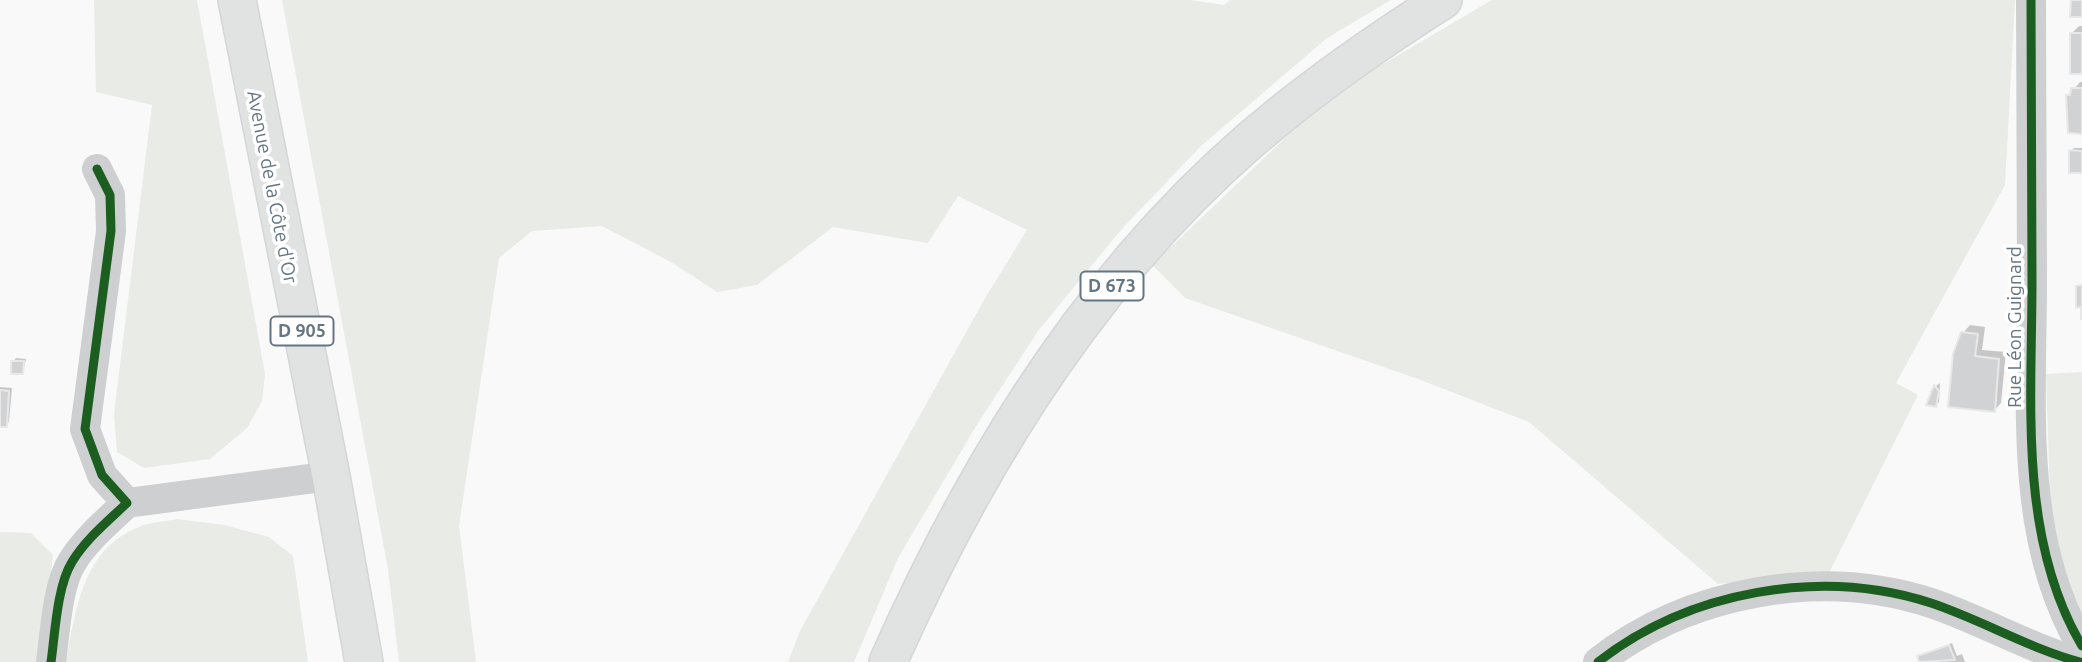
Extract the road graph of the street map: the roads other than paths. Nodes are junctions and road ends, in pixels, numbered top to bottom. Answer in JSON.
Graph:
{"nodes":[{"id":1,"x":237,"y":0,"type":"edge"},
{"id":2,"x":1443,"y":0,"type":"edge"},
{"id":3,"x":2031,"y":0,"type":"edge"},
{"id":4,"x":97,"y":169,"type":"dead end"},
{"id":5,"x":331,"y":476,"type":"junction"},
{"id":6,"x":127,"y":503,"type":"junction"},
{"id":7,"x":2082,"y":646,"type":"edge"},
{"id":8,"x":51,"y":662,"type":"edge"},
{"id":9,"x":363,"y":662,"type":"edge"},
{"id":10,"x":888,"y":662,"type":"edge"},
{"id":11,"x":1598,"y":662,"type":"edge"},
{"id":12,"x":2080,"y":662,"type":"edge"}],
"edges":[{"from":1,"to":5,"type":"main road","name":"Avenue de la Côte d'Or","number":"D 905"},
{"from":2,"to":10,"type":"main road","number":"D 673"},
{"from":3,"to":7,"type":"street","name":"Rue Léon Guignard"},
{"from":4,"to":6,"type":"street"},
{"from":5,"to":6,"type":"street"},
{"from":5,"to":9,"type":"main road","name":"Avenue de la Côte d'Or","number":"D 905"},
{"from":6,"to":8,"type":"street"},
{"from":11,"to":12,"type":"street"}]}
